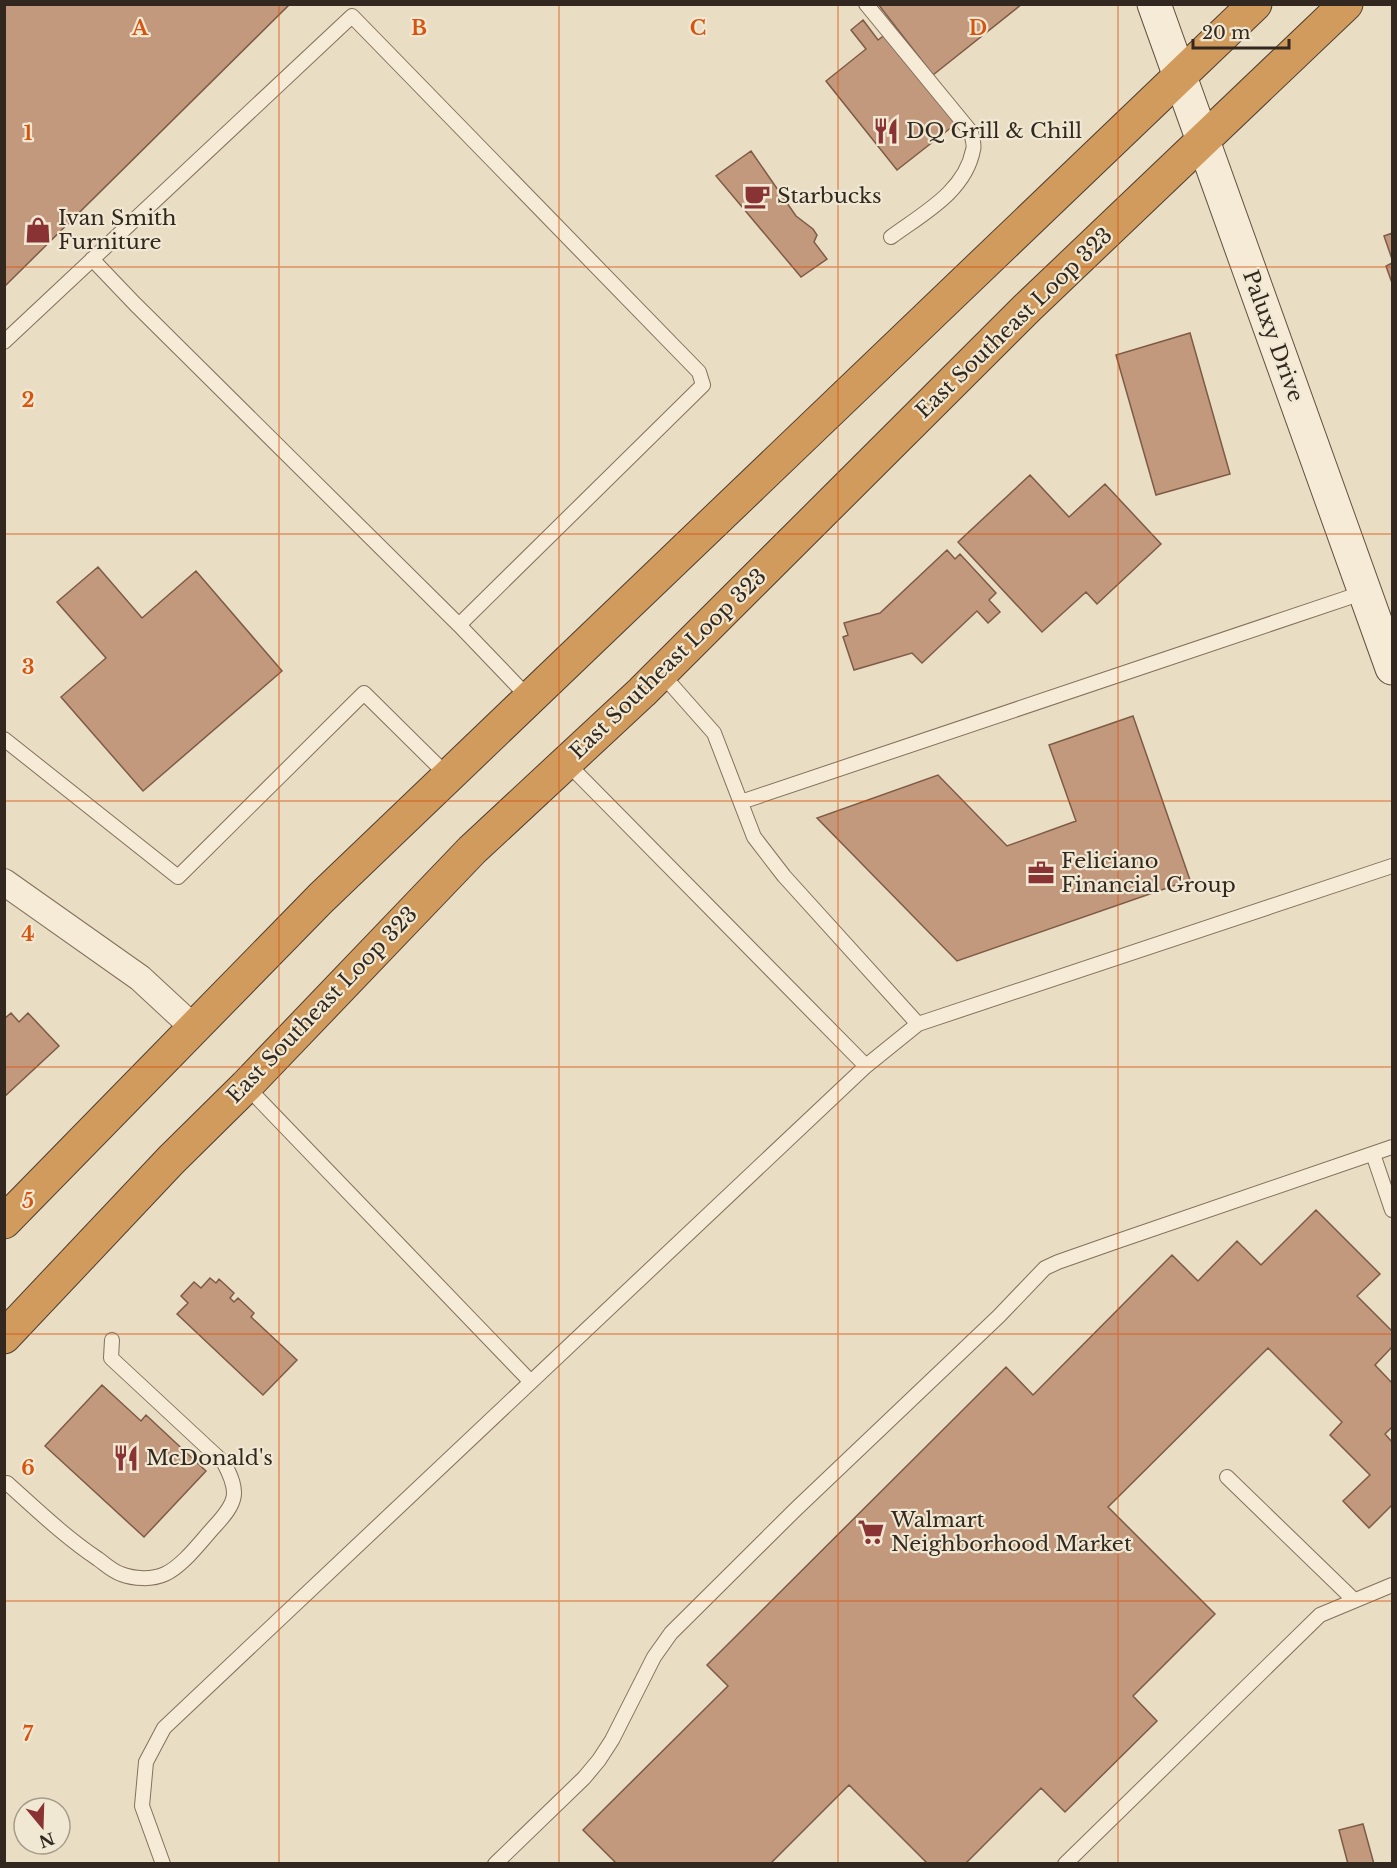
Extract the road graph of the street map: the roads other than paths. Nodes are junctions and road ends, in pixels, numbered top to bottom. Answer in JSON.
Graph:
{"nodes":[{"id":1,"x":866,"y":4,"type":"edge"},
{"id":2,"x":1154,"y":4,"type":"edge"},
{"id":3,"x":1255,"y":4,"type":"edge"},
{"id":4,"x":1346,"y":4,"type":"edge"},
{"id":5,"x":1180,"y":78,"type":"junction"},
{"id":6,"x":1202,"y":141,"type":"junction"},
{"id":7,"x":891,"y":237,"type":"dead end"},
{"id":8,"x":92,"y":259,"type":"junction"},
{"id":9,"x":4,"y":342,"type":"edge"},
{"id":10,"x":1366,"y":592,"type":"junction"},
{"id":11,"x":459,"y":625,"type":"junction"},
{"id":12,"x":1392,"y":668,"type":"edge"},
{"id":13,"x":661,"y":673,"type":"junction"},
{"id":14,"x":530,"y":699,"type":"junction"},
{"id":15,"x":4,"y":739,"type":"edge"},
{"id":16,"x":566,"y":762,"type":"junction"},
{"id":17,"x":448,"y":776,"type":"junction"},
{"id":18,"x":741,"y":802,"type":"junction"},
{"id":19,"x":1392,"y":866,"type":"edge"},
{"id":20,"x":4,"y":882,"type":"edge"},
{"id":21,"x":918,"y":1024,"type":"junction"},
{"id":22,"x":194,"y":1028,"type":"junction"},
{"id":23,"x":866,"y":1066,"type":"junction"},
{"id":24,"x":246,"y":1086,"type":"junction"},
{"id":25,"x":1392,"y":1147,"type":"edge"},
{"id":26,"x":1373,"y":1154,"type":"junction"},
{"id":27,"x":1392,"y":1210,"type":"edge"},
{"id":28,"x":4,"y":1222,"type":"edge"},
{"id":29,"x":4,"y":1337,"type":"edge"},
{"id":30,"x":112,"y":1340,"type":"dead end"},
{"id":31,"x":531,"y":1382,"type":"junction"},
{"id":32,"x":1227,"y":1477,"type":"dead end"},
{"id":33,"x":7,"y":1483,"type":"dead end"},
{"id":34,"x":1392,"y":1585,"type":"edge"},
{"id":35,"x":1354,"y":1600,"type":"junction"},
{"id":36,"x":163,"y":1863,"type":"edge"},
{"id":37,"x":495,"y":1863,"type":"edge"},
{"id":38,"x":1065,"y":1863,"type":"edge"}],
"edges":[{"from":1,"to":7,"type":"lane"},
{"from":2,"to":5,"type":"street","name":"Paluxy Drive"},
{"from":3,"to":5,"type":"highway"},
{"from":4,"to":6,"type":"highway","name":"East Southeast Loop 323"},
{"from":5,"to":6,"type":"street","name":"Paluxy Drive"},
{"from":5,"to":14,"type":"highway"},
{"from":6,"to":10,"type":"street","name":"Paluxy Drive"},
{"from":6,"to":13,"type":"highway","name":"East Southeast Loop 323"},
{"from":8,"to":9,"type":"lane"},
{"from":8,"to":11,"type":"lane"},
{"from":8,"to":11,"type":"lane"},
{"from":10,"to":12,"type":"street","name":"Paluxy Drive"},
{"from":10,"to":18,"type":"lane"},
{"from":11,"to":14,"type":"lane"},
{"from":13,"to":16,"type":"highway","name":"East Southeast Loop 323"},
{"from":13,"to":18,"type":"lane"},
{"from":14,"to":17,"type":"highway"},
{"from":15,"to":17,"type":"lane"},
{"from":16,"to":23,"type":"lane"},
{"from":16,"to":24,"type":"highway","name":"East Southeast Loop 323"},
{"from":17,"to":22,"type":"highway"},
{"from":18,"to":21,"type":"lane"},
{"from":19,"to":21,"type":"lane"},
{"from":20,"to":22,"type":"street"},
{"from":21,"to":23,"type":"lane"},
{"from":22,"to":28,"type":"highway"},
{"from":23,"to":31,"type":"lane"},
{"from":24,"to":29,"type":"highway","name":"East Southeast Loop 323"},
{"from":24,"to":31,"type":"lane"},
{"from":25,"to":26,"type":"lane"},
{"from":26,"to":27,"type":"lane"},
{"from":26,"to":37,"type":"lane"},
{"from":30,"to":33,"type":"lane"},
{"from":31,"to":36,"type":"lane"},
{"from":32,"to":35,"type":"lane"},
{"from":34,"to":35,"type":"lane"},
{"from":35,"to":38,"type":"lane"}]}
